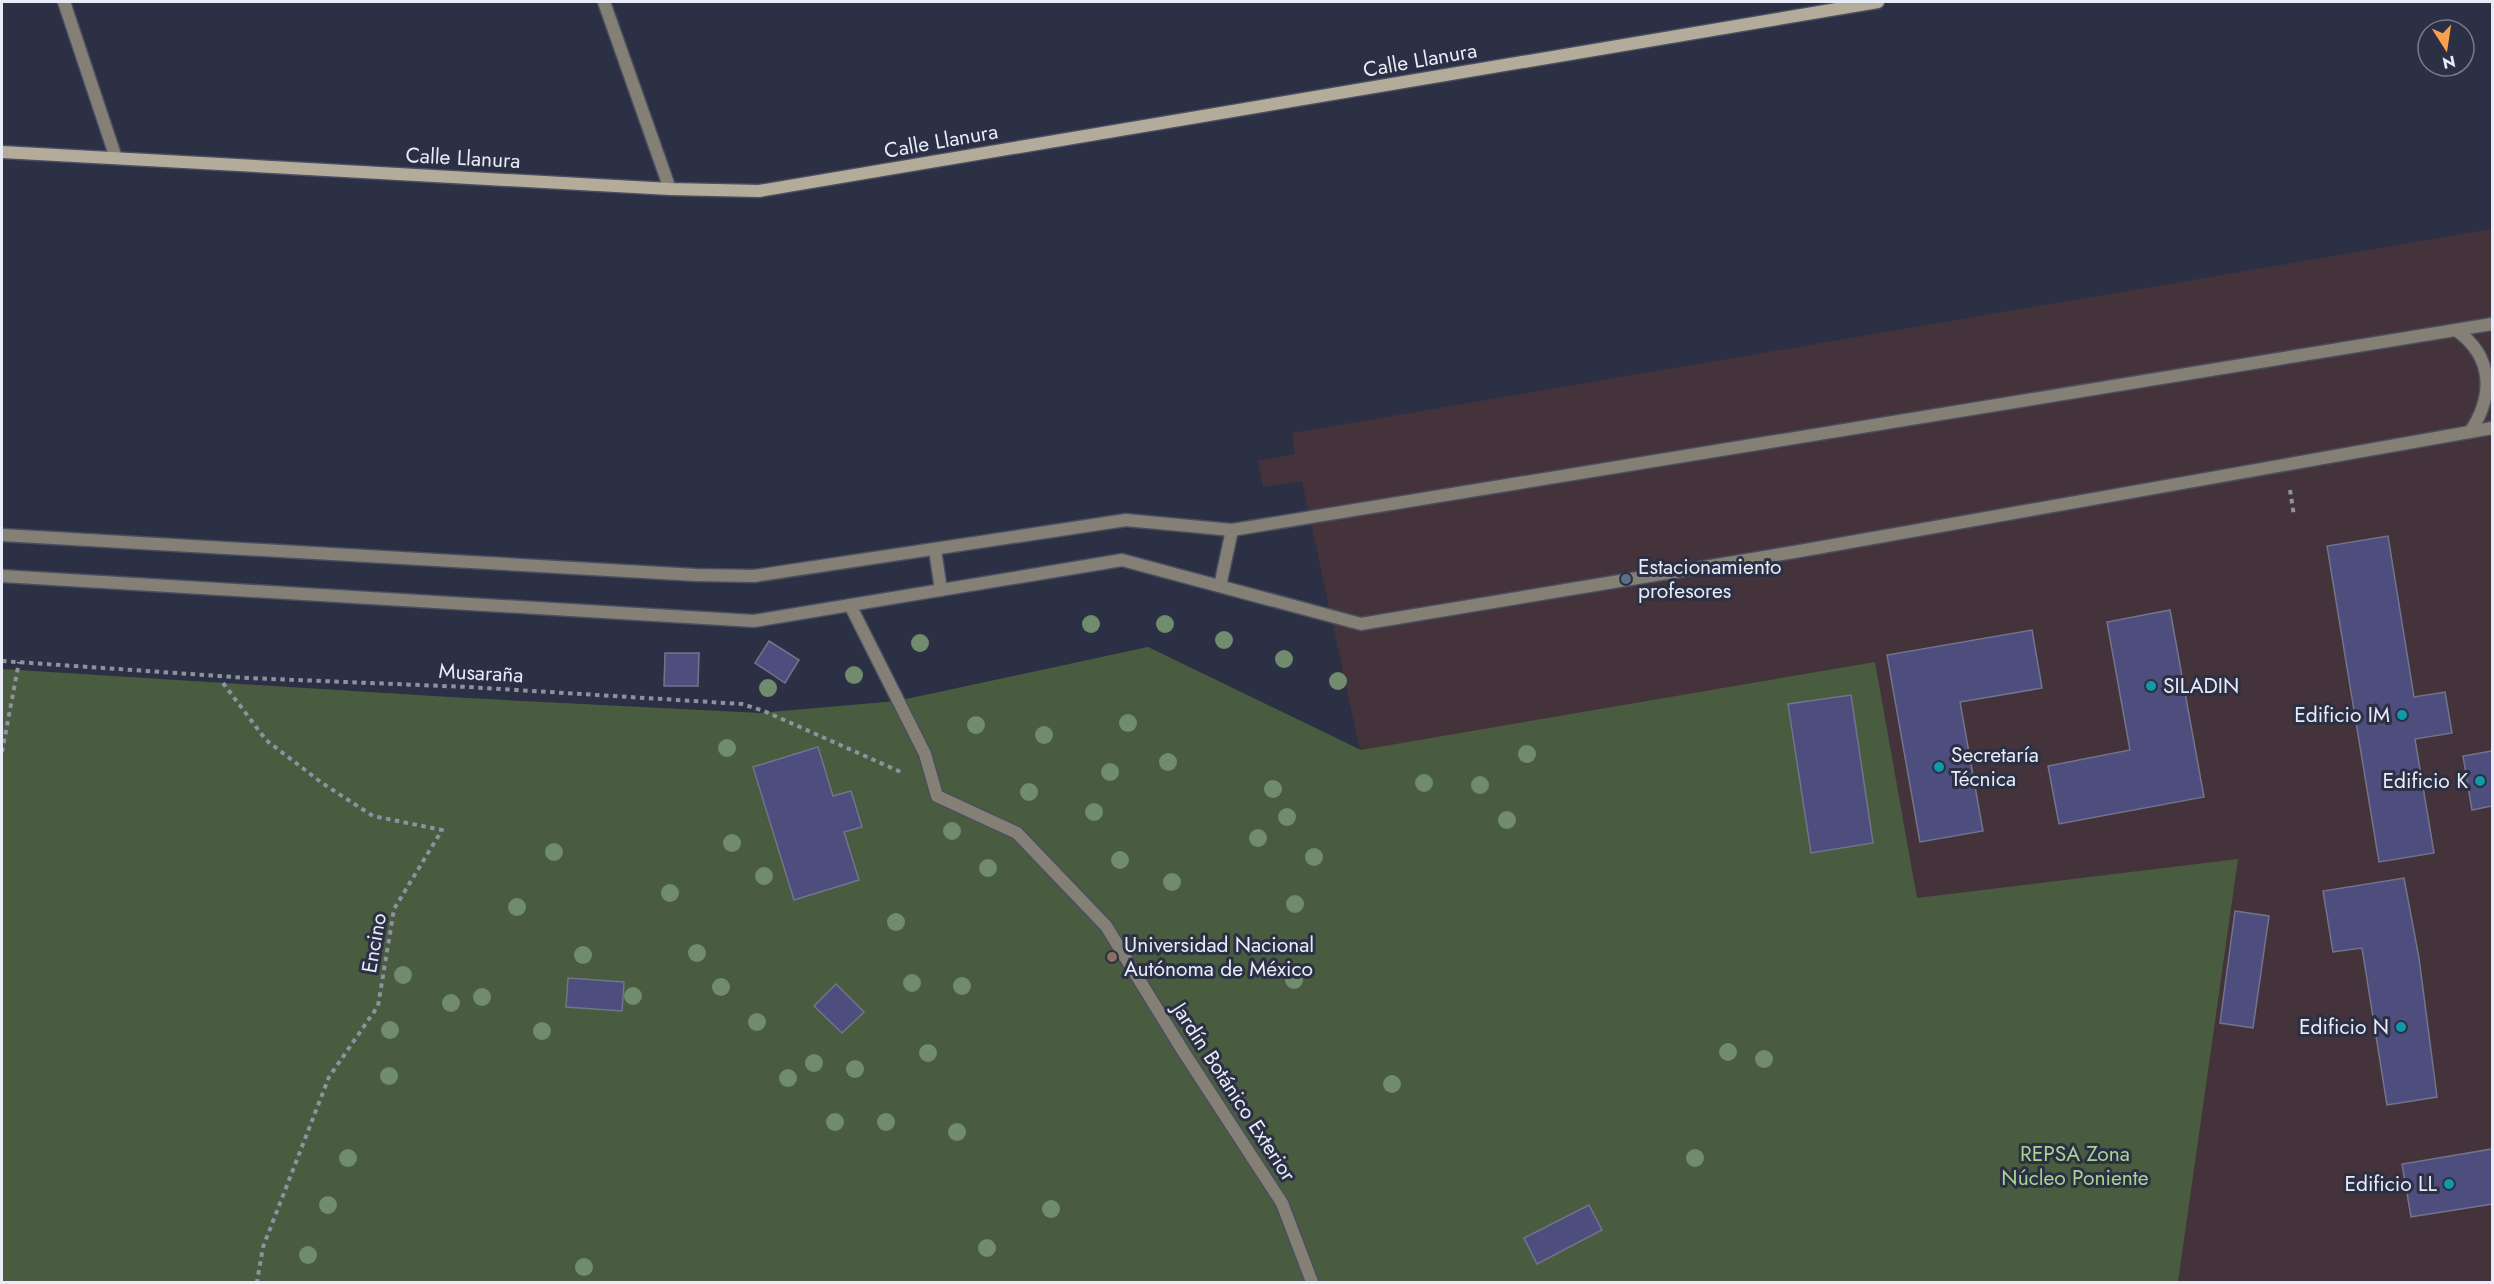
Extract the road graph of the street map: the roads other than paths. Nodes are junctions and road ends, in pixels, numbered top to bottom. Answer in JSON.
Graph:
{"nodes":[{"id":1,"x":64,"y":2,"type":"edge"},
{"id":2,"x":604,"y":2,"type":"edge"},
{"id":3,"x":1878,"y":2,"type":"edge"},
{"id":4,"x":2,"y":152,"type":"edge"},
{"id":5,"x":116,"y":158,"type":"junction"},
{"id":6,"x":670,"y":189,"type":"junction"},
{"id":7,"x":2493,"y":324,"type":"edge"},
{"id":8,"x":2456,"y":330,"type":"junction"},
{"id":9,"x":2493,"y":428,"type":"edge"},
{"id":10,"x":2470,"y":432,"type":"junction"},
{"id":11,"x":1232,"y":530,"type":"junction"},
{"id":12,"x":2,"y":535,"type":"edge"},
{"id":13,"x":935,"y":550,"type":"junction"},
{"id":14,"x":2,"y":576,"type":"edge"},
{"id":15,"x":1220,"y":586,"type":"junction"},
{"id":16,"x":941,"y":590,"type":"junction"},
{"id":17,"x":850,"y":605,"type":"junction"},
{"id":18,"x":1312,"y":1282,"type":"edge"}],
"edges":[{"from":1,"to":5,"type":"street"},
{"from":2,"to":6,"type":"street"},
{"from":3,"to":6,"type":"street","name":"Calle Llanura"},
{"from":4,"to":5,"type":"street","name":"Calle Llanura"},
{"from":5,"to":6,"type":"street","name":"Calle Llanura"},
{"from":7,"to":8,"type":"street"},
{"from":8,"to":10,"type":"street"},
{"from":8,"to":11,"type":"street"},
{"from":9,"to":10,"type":"street"},
{"from":10,"to":15,"type":"street"},
{"from":11,"to":13,"type":"street"},
{"from":11,"to":15,"type":"street"},
{"from":12,"to":13,"type":"street"},
{"from":13,"to":16,"type":"street"},
{"from":14,"to":17,"type":"street"},
{"from":15,"to":16,"type":"street"},
{"from":16,"to":17,"type":"street"},
{"from":17,"to":18,"type":"street","name":"Jardín Botánico Exterior"}]}
